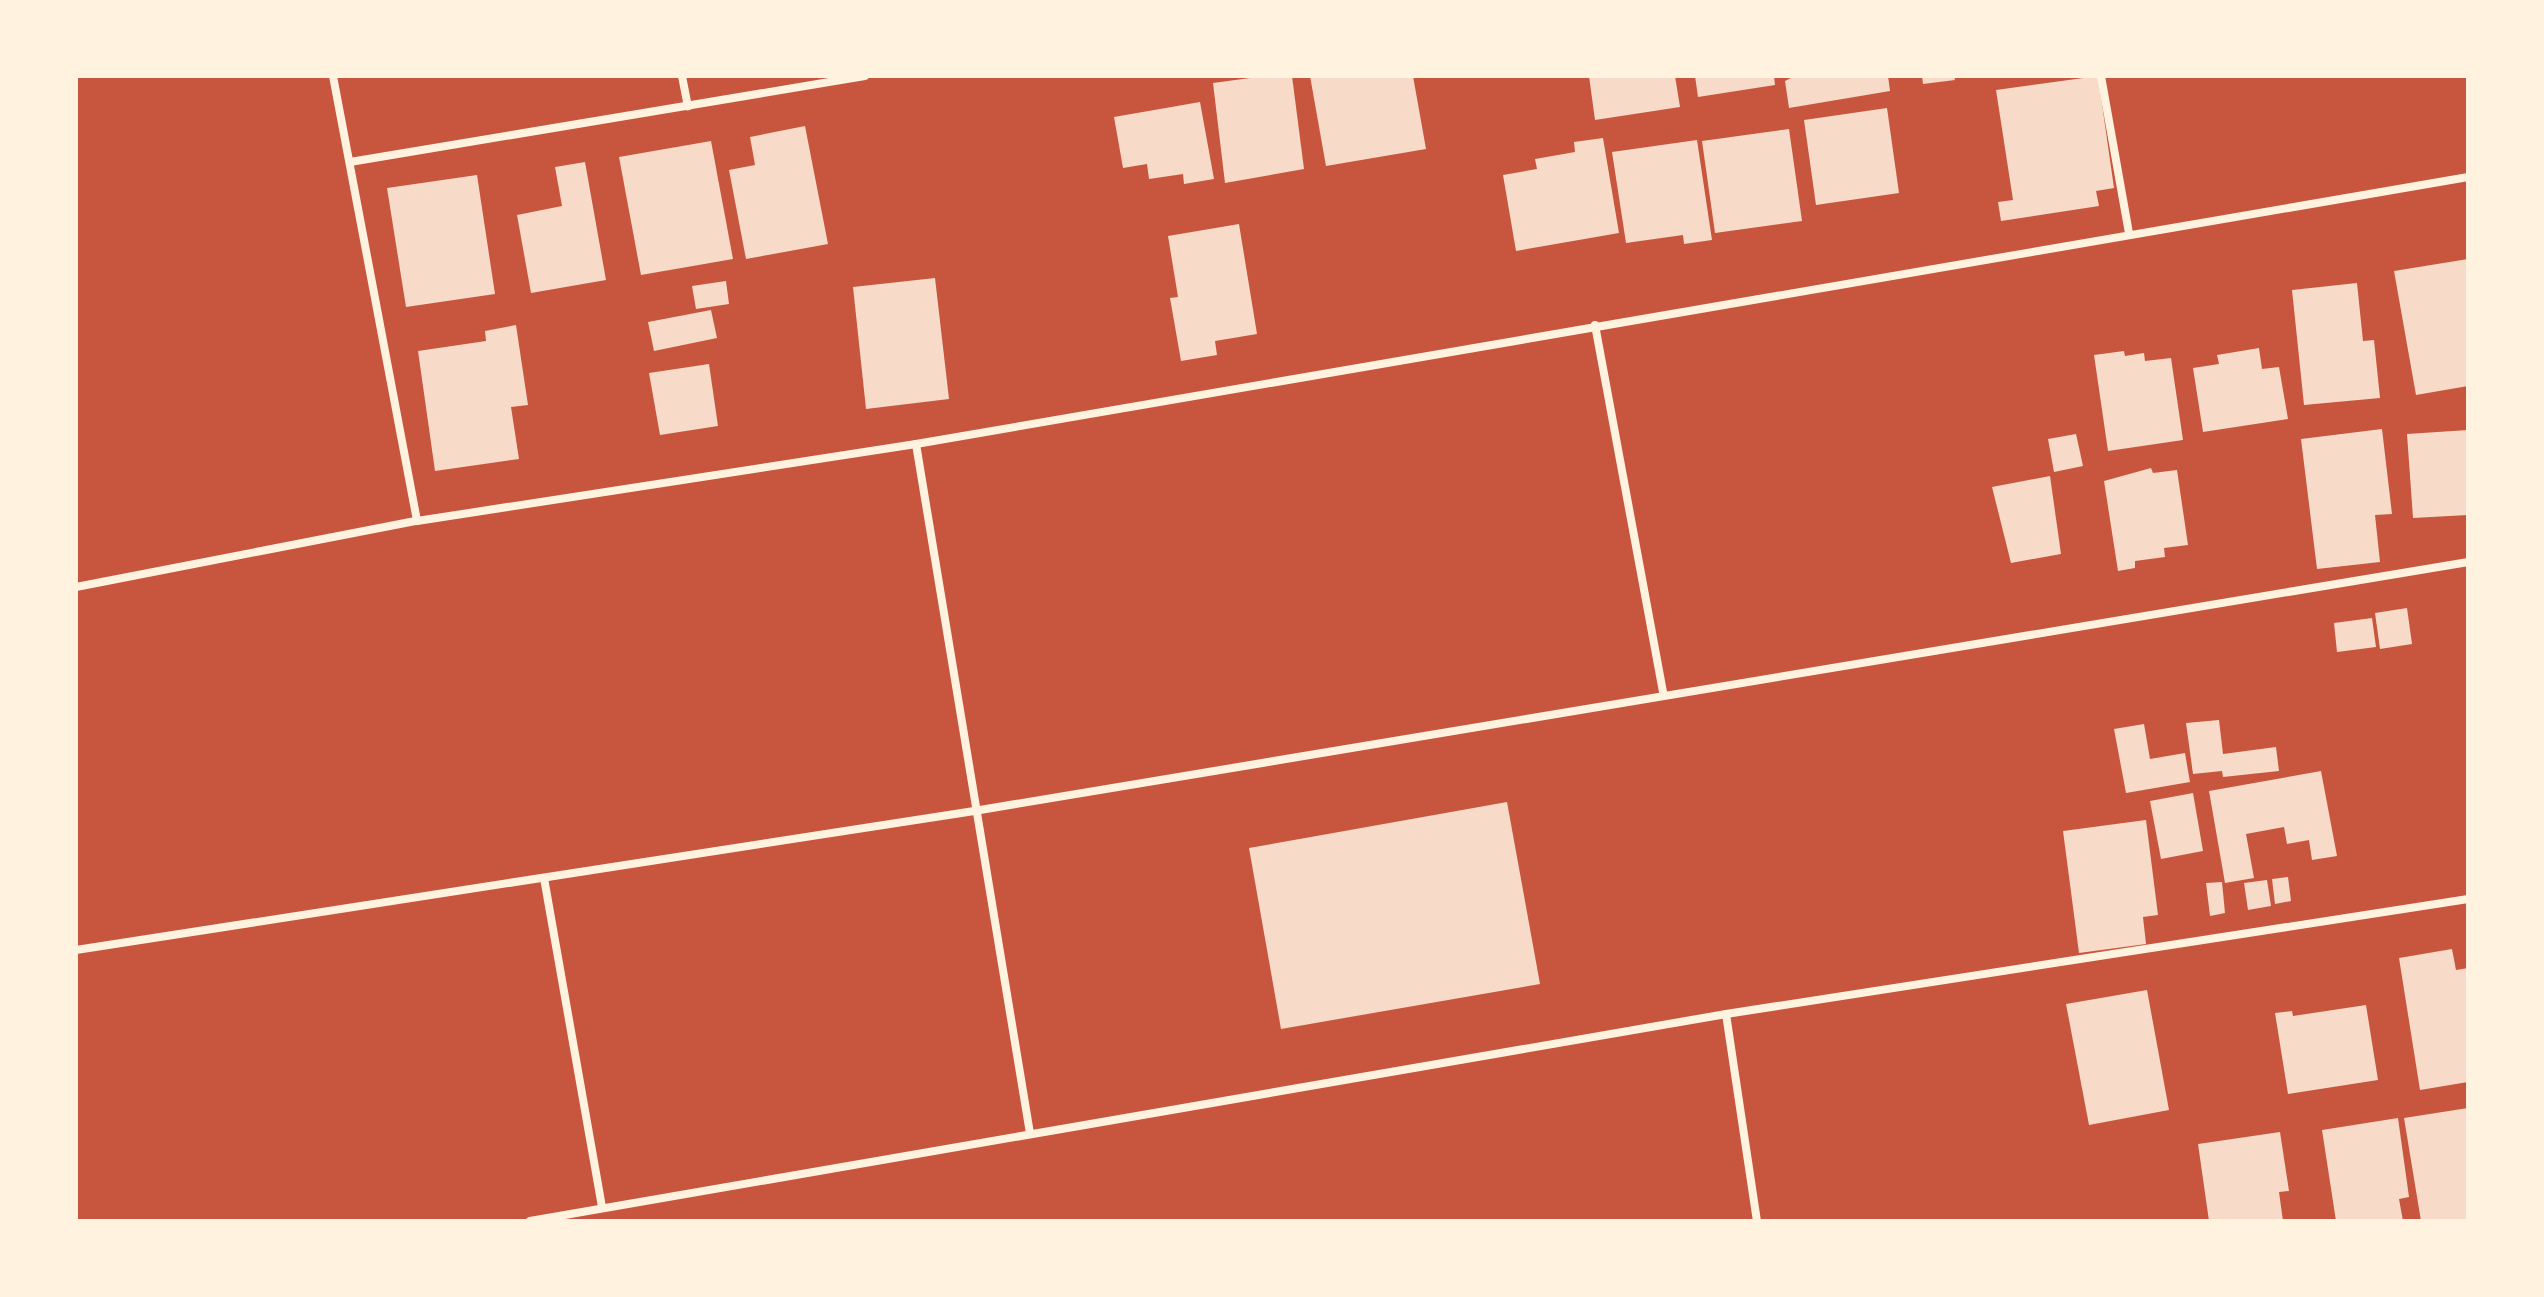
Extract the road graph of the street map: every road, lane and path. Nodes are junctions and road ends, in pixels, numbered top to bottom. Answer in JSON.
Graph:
{"nodes":[{"id":1,"x":333,"y":76,"type":"edge"},
{"id":2,"x":682,"y":76,"type":"edge"},
{"id":3,"x":865,"y":76,"type":"edge"},
{"id":4,"x":2101,"y":76,"type":"edge"},
{"id":5,"x":688,"y":106,"type":"junction"},
{"id":6,"x":350,"y":162,"type":"junction"},
{"id":7,"x":2468,"y":177,"type":"edge"},
{"id":8,"x":2129,"y":233,"type":"junction"},
{"id":9,"x":1595,"y":325,"type":"junction"},
{"id":10,"x":916,"y":444,"type":"junction"},
{"id":11,"x":417,"y":521,"type":"junction"},
{"id":12,"x":2468,"y":562,"type":"edge"},
{"id":13,"x":76,"y":587,"type":"edge"},
{"id":14,"x":1664,"y":696,"type":"junction"},
{"id":15,"x":974,"y":811,"type":"junction"},
{"id":16,"x":544,"y":878,"type":"junction"},
{"id":17,"x":2468,"y":899,"type":"edge"},
{"id":18,"x":76,"y":950,"type":"edge"},
{"id":19,"x":1726,"y":1014,"type":"junction"},
{"id":20,"x":1030,"y":1133,"type":"junction"},
{"id":21,"x":602,"y":1208,"type":"junction"},
{"id":22,"x":530,"y":1221,"type":"edge"},
{"id":23,"x":1757,"y":1221,"type":"edge"}],
"edges":[{"from":1,"to":6,"type":"street"},
{"from":2,"to":5,"type":"street"},
{"from":3,"to":5,"type":"street"},
{"from":4,"to":8,"type":"street"},
{"from":5,"to":6,"type":"street"},
{"from":6,"to":11,"type":"street"},
{"from":7,"to":8,"type":"street"},
{"from":8,"to":9,"type":"street"},
{"from":9,"to":10,"type":"street"},
{"from":9,"to":14,"type":"street"},
{"from":10,"to":11,"type":"street"},
{"from":10,"to":15,"type":"street"},
{"from":11,"to":13,"type":"street"},
{"from":12,"to":14,"type":"street"},
{"from":14,"to":15,"type":"street"},
{"from":15,"to":16,"type":"street"},
{"from":15,"to":20,"type":"street"},
{"from":16,"to":18,"type":"street"},
{"from":16,"to":21,"type":"street"},
{"from":17,"to":19,"type":"street"},
{"from":19,"to":20,"type":"street"},
{"from":19,"to":23,"type":"street"},
{"from":20,"to":21,"type":"street"},
{"from":21,"to":22,"type":"street"}]}
